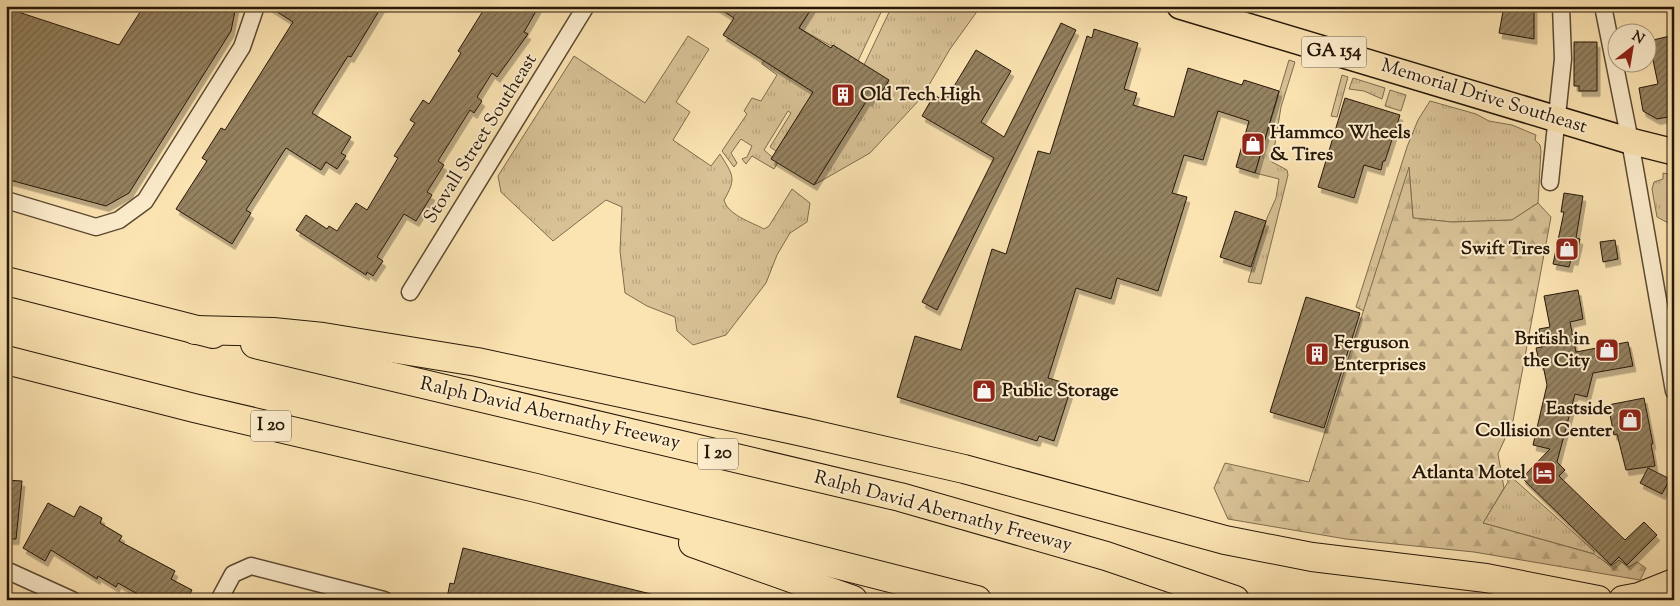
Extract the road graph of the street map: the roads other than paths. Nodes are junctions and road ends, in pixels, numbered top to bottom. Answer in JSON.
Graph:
{"nodes":[{"id":1,"x":256,"y":6,"type":"edge"},
{"id":2,"x":586,"y":6,"type":"edge"},
{"id":3,"x":1180,"y":6,"type":"edge"},
{"id":4,"x":1561,"y":6,"type":"edge"},
{"id":5,"x":1603,"y":6,"type":"edge"},
{"id":6,"x":1558,"y":119,"type":"junction"},
{"id":7,"x":1630,"y":141,"type":"junction"},
{"id":8,"x":1674,"y":152,"type":"edge"},
{"id":9,"x":1550,"y":182,"type":"dead end"},
{"id":10,"x":6,"y":200,"type":"edge"},
{"id":11,"x":6,"y":281,"type":"edge"},
{"id":12,"x":410,"y":292,"type":"dead end"},
{"id":13,"x":195,"y":330,"type":"junction"},
{"id":14,"x":6,"y":360,"type":"edge"},
{"id":15,"x":1674,"y":391,"type":"edge"},
{"id":16,"x":536,"y":488,"type":"junction"},
{"id":17,"x":6,"y":570,"type":"edge"},
{"id":18,"x":1674,"y":583,"type":"edge"},
{"id":19,"x":72,"y":600,"type":"edge"},
{"id":20,"x":219,"y":600,"type":"edge"},
{"id":21,"x":384,"y":600,"type":"edge"},
{"id":22,"x":853,"y":600,"type":"edge"},
{"id":23,"x":977,"y":600,"type":"edge"},
{"id":24,"x":1235,"y":600,"type":"edge"},
{"id":25,"x":1598,"y":600,"type":"edge"},
{"id":26,"x":1623,"y":600,"type":"edge"}],
"edges":[{"from":1,"to":10,"type":"street"},
{"from":2,"to":12,"type":"street","name":"Stovall Street Southeast"},
{"from":3,"to":6,"type":"main road","name":"Memorial Drive Southeast","number":"GA 154"},
{"from":4,"to":6,"type":"street"},
{"from":5,"to":7,"type":"street"},
{"from":6,"to":7,"type":"main road","name":"Memorial Drive Southeast","number":"GA 154"},
{"from":6,"to":9,"type":"street"},
{"from":7,"to":8,"type":"main road","name":"Memorial Drive Southeast","number":"GA 154"},
{"from":7,"to":15,"type":"street"},
{"from":11,"to":13,"type":"highway","name":"Ralph David Abernathy Freeway","number":"I 20"},
{"from":13,"to":24,"type":"highway","name":"Ralph David Abernathy Freeway","number":"I 20"},
{"from":13,"to":25,"type":"highway"},
{"from":14,"to":16,"type":"highway","number":"I 20"},
{"from":16,"to":22,"type":"highway"},
{"from":16,"to":23,"type":"highway","number":"I 20"},
{"from":17,"to":19,"type":"street"},
{"from":18,"to":26,"type":"highway"},
{"from":20,"to":21,"type":"street"}]}
